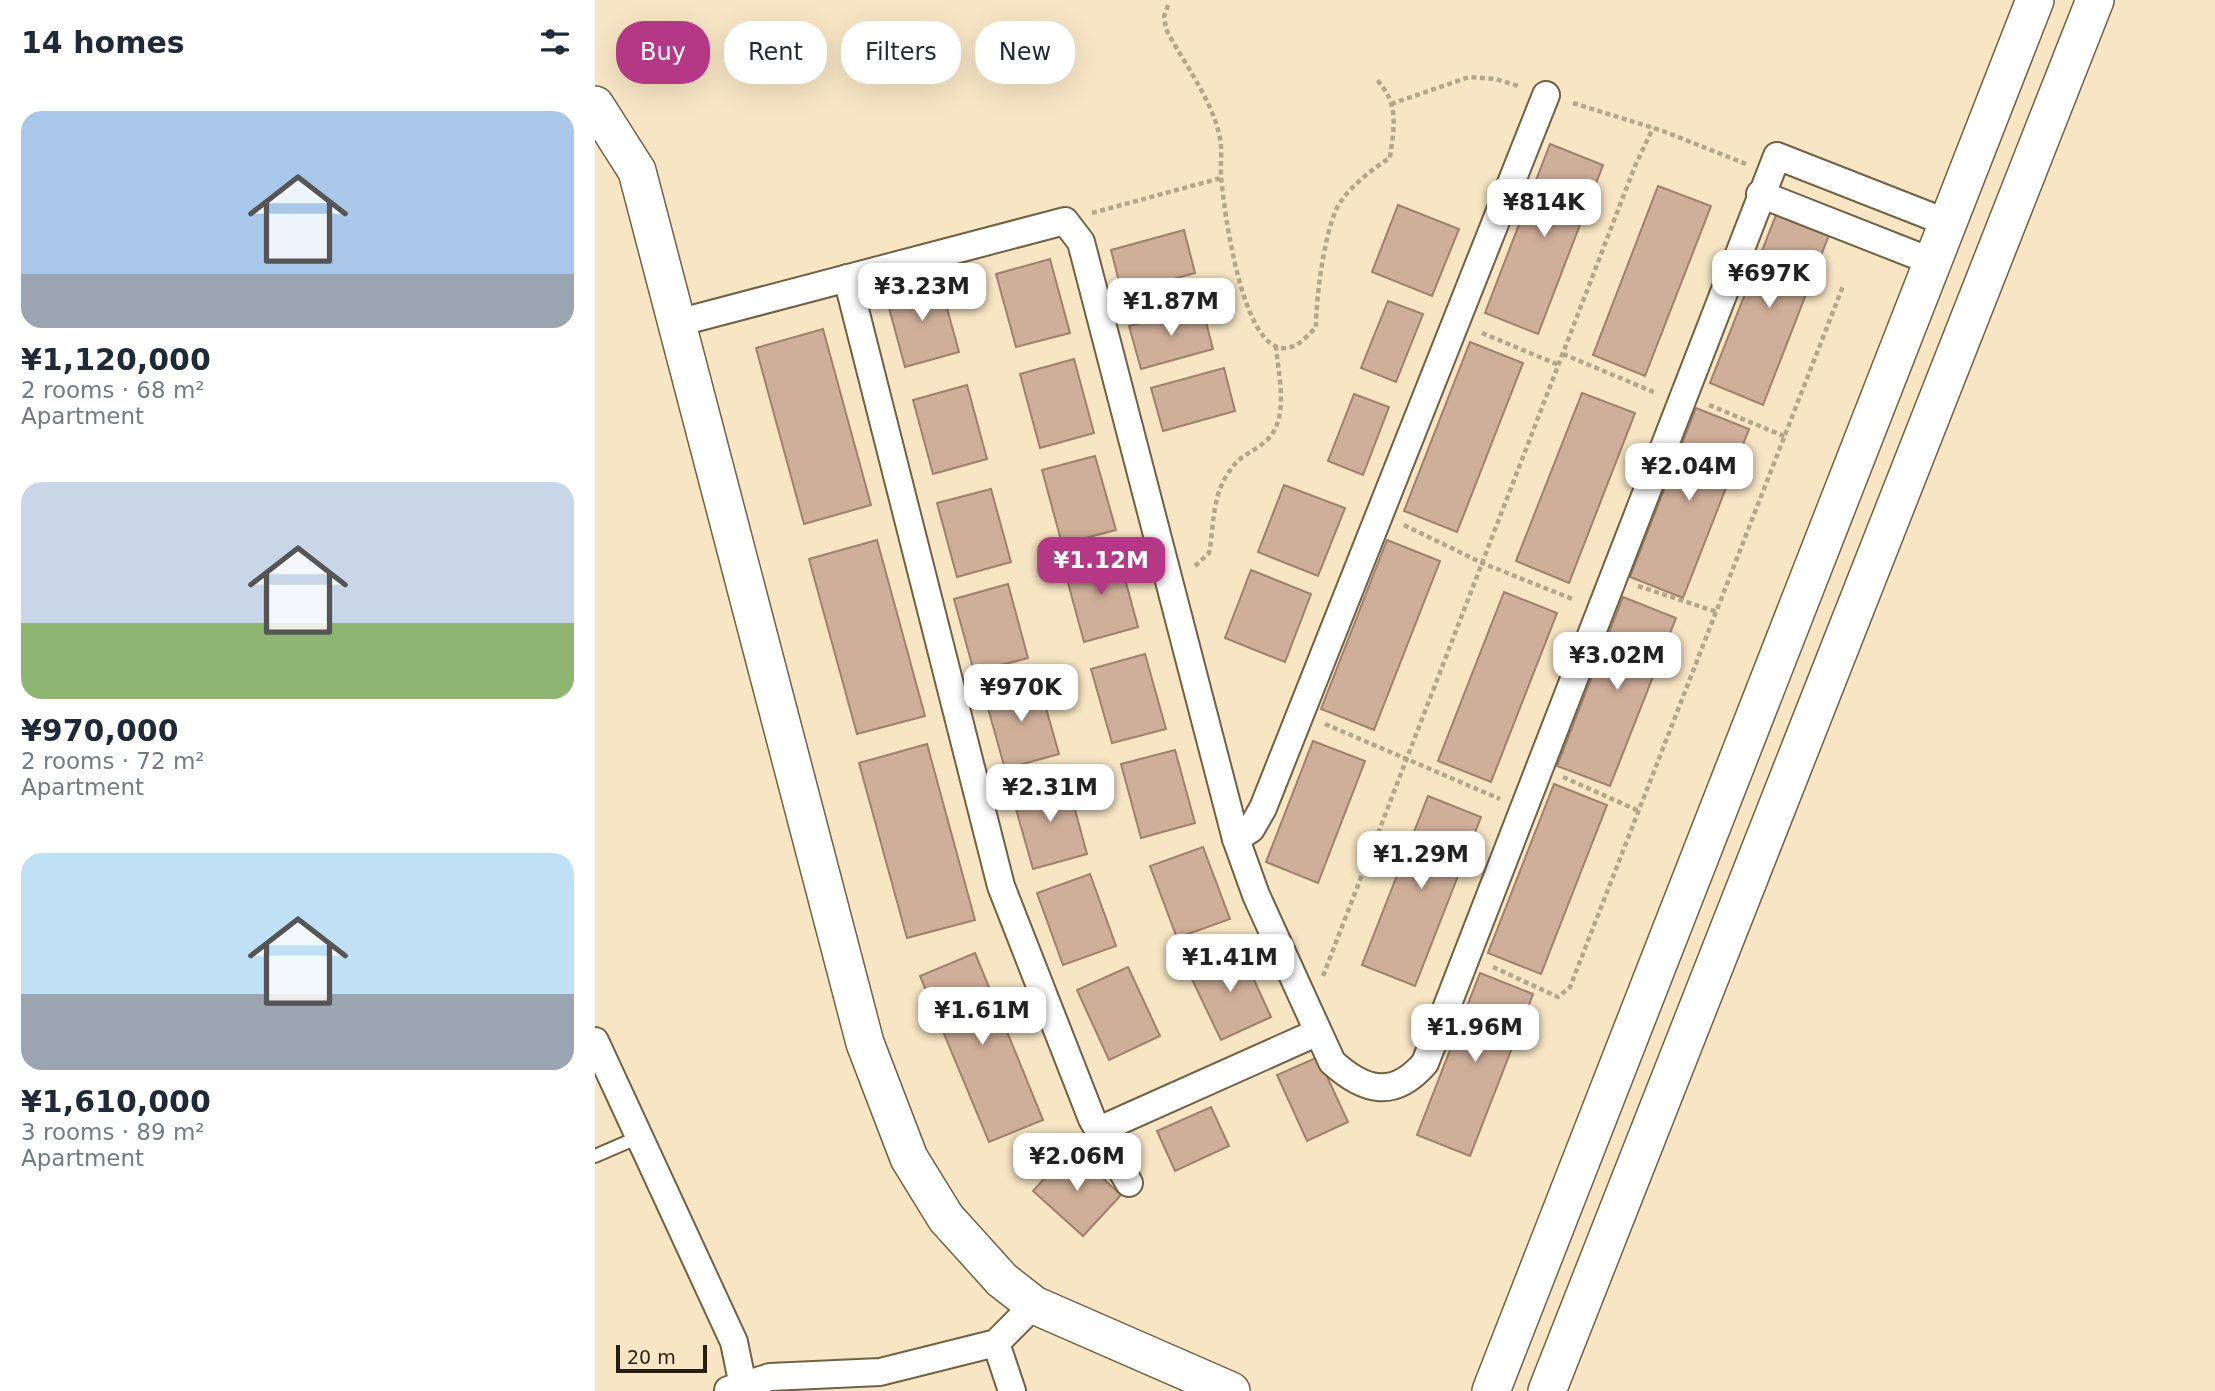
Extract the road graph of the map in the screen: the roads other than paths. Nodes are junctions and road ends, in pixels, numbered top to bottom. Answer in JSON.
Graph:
{"nodes":[{"id":1,"x":2035,"y":0,"type":"edge"},
{"id":2,"x":2095,"y":0,"type":"edge"},
{"id":3,"x":2019,"y":40,"type":"junction"},
{"id":4,"x":2071,"y":65,"type":"junction"},
{"id":5,"x":1546,"y":95,"type":"road end"},
{"id":6,"x":595,"y":105,"type":"edge"},
{"id":7,"x":1769,"y":174,"type":"junction"},
{"id":8,"x":1948,"y":223,"type":"junction"},
{"id":9,"x":1933,"y":262,"type":"junction"},
{"id":10,"x":847,"y":278,"type":"junction"},
{"id":11,"x":677,"y":323,"type":"junction"},
{"id":12,"x":1236,"y":839,"type":"junction"},
{"id":13,"x":1312,"y":1023,"type":"junction"},
{"id":14,"x":595,"y":1041,"type":"edge"},
{"id":15,"x":1099,"y":1130,"type":"junction"},
{"id":16,"x":639,"y":1138,"type":"junction"},
{"id":17,"x":595,"y":1156,"type":"edge"},
{"id":18,"x":1129,"y":1183,"type":"dead end"},
{"id":19,"x":1034,"y":1305,"type":"junction"},
{"id":20,"x":996,"y":1343,"type":"junction"},
{"id":21,"x":734,"y":1388,"type":"edge"},
{"id":22,"x":1013,"y":1391,"type":"edge"},
{"id":23,"x":1231,"y":1391,"type":"edge"},
{"id":24,"x":1492,"y":1391,"type":"edge"},
{"id":25,"x":1547,"y":1391,"type":"edge"}],
"edges":[{"from":1,"to":3,"type":"main road"},
{"from":2,"to":4,"type":"main road"},
{"from":3,"to":4,"type":"main road"},
{"from":3,"to":8,"type":"main road"},
{"from":4,"to":25,"type":"main road"},
{"from":5,"to":12,"type":"street"},
{"from":6,"to":11,"type":"main road"},
{"from":7,"to":8,"type":"street"},
{"from":7,"to":9,"type":"street"},
{"from":7,"to":13,"type":"street"},
{"from":8,"to":9,"type":"main road"},
{"from":9,"to":24,"type":"main road"},
{"from":10,"to":11,"type":"street"},
{"from":10,"to":12,"type":"street"},
{"from":10,"to":15,"type":"street"},
{"from":11,"to":19,"type":"main road"},
{"from":12,"to":13,"type":"street"},
{"from":13,"to":15,"type":"street"},
{"from":14,"to":16,"type":"street"},
{"from":15,"to":18,"type":"street"},
{"from":16,"to":17,"type":"lane"},
{"from":16,"to":21,"type":"street"},
{"from":19,"to":20,"type":"street"},
{"from":19,"to":23,"type":"main road"},
{"from":20,"to":21,"type":"street"},
{"from":20,"to":22,"type":"street"}]}
